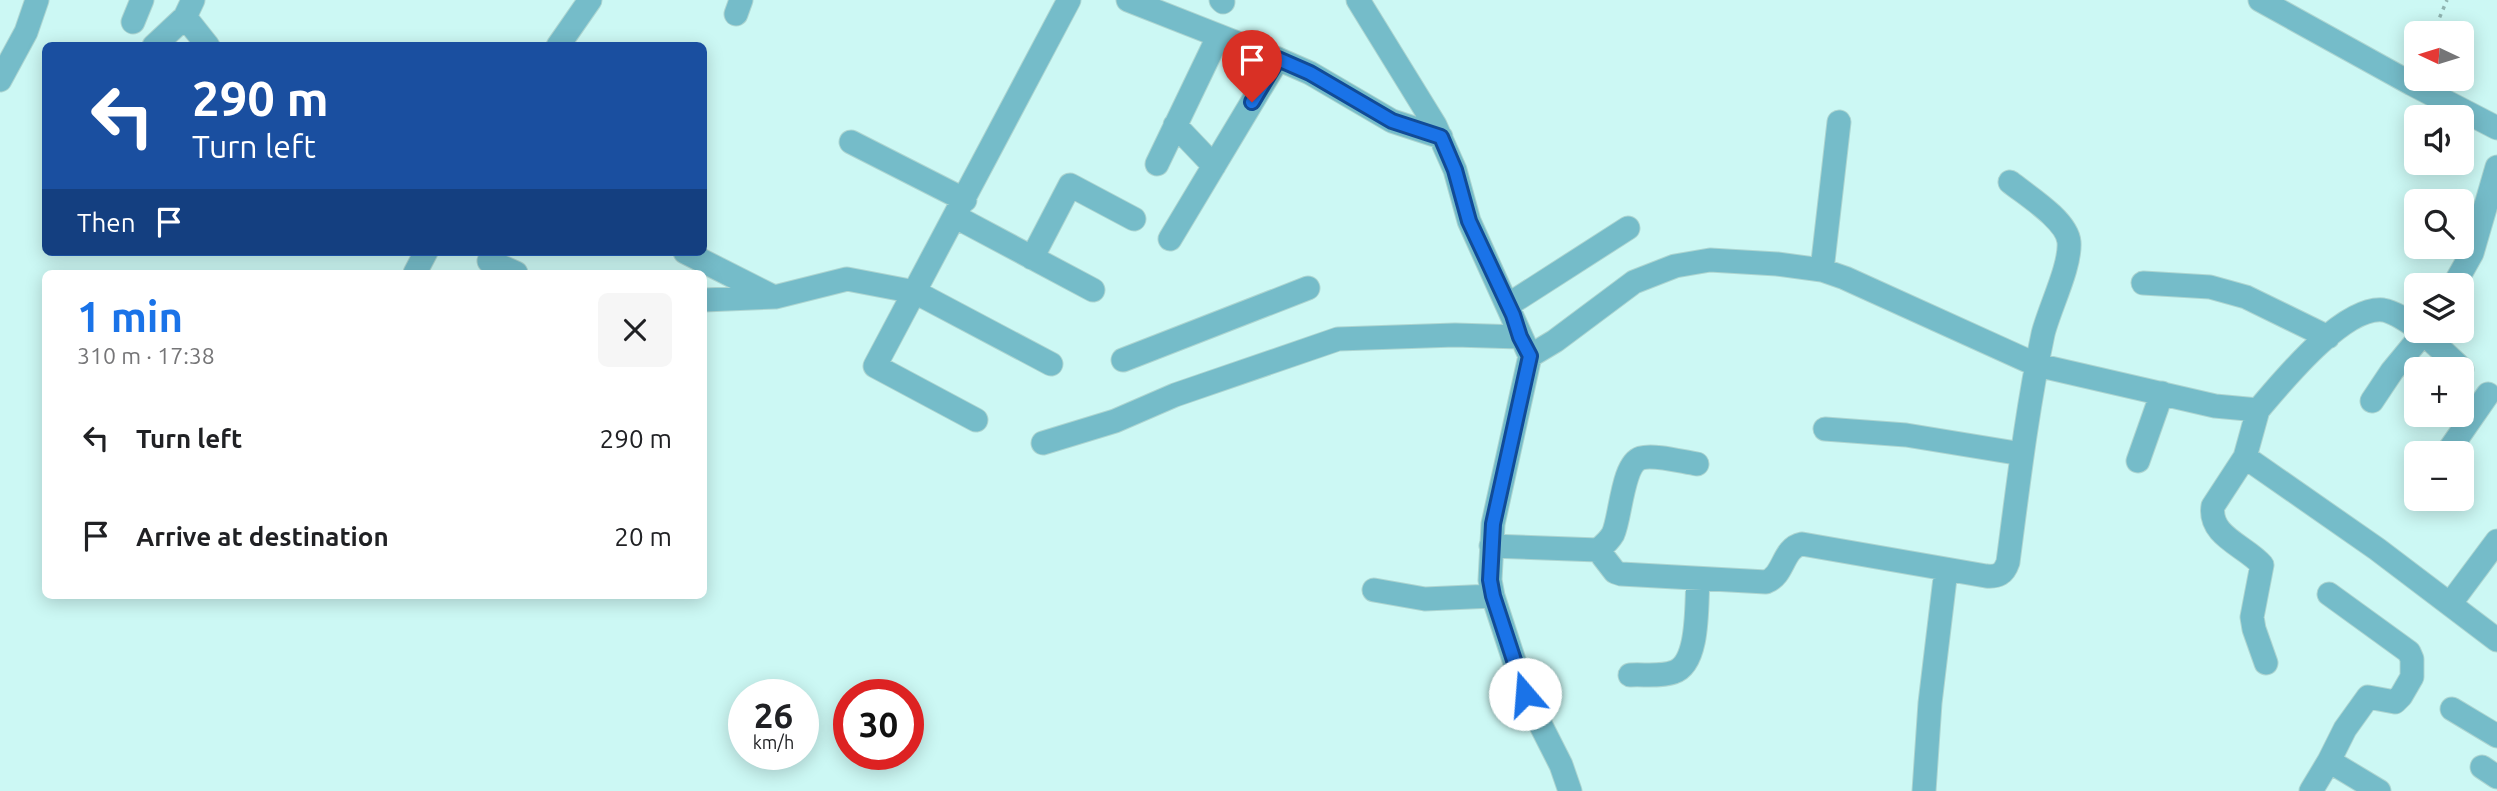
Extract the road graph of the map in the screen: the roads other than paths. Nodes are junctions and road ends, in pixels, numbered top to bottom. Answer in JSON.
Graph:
{"nodes":[{"id":1,"x":37,"y":0,"type":"edge"},
{"id":2,"x":142,"y":0,"type":"edge"},
{"id":3,"x":590,"y":0,"type":"edge"},
{"id":4,"x":1069,"y":0,"type":"edge"},
{"id":5,"x":1128,"y":0,"type":"edge"},
{"id":6,"x":1358,"y":0,"type":"edge"},
{"id":7,"x":2260,"y":0,"type":"edge"},
{"id":8,"x":189,"y":8,"type":"edge"},
{"id":9,"x":133,"y":22,"type":"dead end"},
{"id":10,"x":1218,"y":37,"type":"junction"},
{"id":11,"x":158,"y":42,"type":"edge"},
{"id":12,"x":206,"y":42,"type":"edge"},
{"id":13,"x":561,"y":42,"type":"edge"},
{"id":14,"x":1278,"y":59,"type":"junction"},
{"id":15,"x":0,"y":80,"type":"edge"},
{"id":16,"x":1839,"y":122,"type":"dead end"},
{"id":17,"x":1175,"y":125,"type":"junction"},
{"id":18,"x":2497,"y":128,"type":"edge"},
{"id":19,"x":1441,"y":137,"type":"junction"},
{"id":20,"x":851,"y":142,"type":"dead end"},
{"id":21,"x":1157,"y":164,"type":"dead end"},
{"id":22,"x":1214,"y":166,"type":"junction"},
{"id":23,"x":2497,"y":167,"type":"edge"},
{"id":24,"x":2010,"y":182,"type":"dead end"},
{"id":25,"x":960,"y":209,"type":"junction"},
{"id":26,"x":1134,"y":219,"type":"dead end"},
{"id":27,"x":1628,"y":228,"type":"dead end"},
{"id":28,"x":1170,"y":239,"type":"dead end"},
{"id":29,"x":693,"y":256,"type":"edge"},
{"id":30,"x":1032,"y":258,"type":"junction"},
{"id":31,"x":489,"y":261,"type":"dead end"},
{"id":32,"x":509,"y":270,"type":"edge"},
{"id":33,"x":1822,"y":270,"type":"junction"},
{"id":34,"x":2461,"y":273,"type":"edge"},
{"id":35,"x":2143,"y":283,"type":"dead end"},
{"id":36,"x":1308,"y":288,"type":"dead end"},
{"id":37,"x":1093,"y":290,"type":"dead end"},
{"id":38,"x":915,"y":292,"type":"junction"},
{"id":39,"x":775,"y":297,"type":"junction"},
{"id":40,"x":707,"y":300,"type":"edge"},
{"id":41,"x":1508,"y":305,"type":"junction"},
{"id":42,"x":2404,"y":319,"type":"edge"},
{"id":43,"x":2328,"y":337,"type":"junction"},
{"id":44,"x":2412,"y":343,"type":"edge"},
{"id":45,"x":2435,"y":343,"type":"edge"},
{"id":46,"x":1525,"y":346,"type":"junction"},
{"id":47,"x":2450,"y":357,"type":"edge"},
{"id":48,"x":1123,"y":360,"type":"dead end"},
{"id":49,"x":1051,"y":364,"type":"dead end"},
{"id":50,"x":2037,"y":365,"type":"junction"},
{"id":51,"x":2474,"y":381,"type":"edge"},
{"id":52,"x":2162,"y":393,"type":"junction"},
{"id":53,"x":2492,"y":399,"type":"edge"},
{"id":54,"x":2372,"y":401,"type":"dead end"},
{"id":55,"x":2258,"y":410,"type":"junction"},
{"id":56,"x":976,"y":420,"type":"dead end"},
{"id":57,"x":1825,"y":429,"type":"dead end"},
{"id":58,"x":2457,"y":441,"type":"edge"},
{"id":59,"x":1043,"y":443,"type":"dead end"},
{"id":60,"x":2022,"y":454,"type":"junction"},
{"id":61,"x":2245,"y":457,"type":"junction"},
{"id":62,"x":2138,"y":461,"type":"dead end"},
{"id":63,"x":1697,"y":464,"type":"dead end"},
{"id":64,"x":2497,"y":541,"type":"edge"},
{"id":65,"x":1491,"y":546,"type":"junction"},
{"id":66,"x":1598,"y":550,"type":"junction"},
{"id":67,"x":1946,"y":570,"type":"junction"},
{"id":68,"x":1698,"y":580,"type":"junction"},
{"id":69,"x":1374,"y":590,"type":"dead end"},
{"id":70,"x":2329,"y":594,"type":"dead end"},
{"id":71,"x":1493,"y":596,"type":"junction"},
{"id":72,"x":2451,"y":604,"type":"junction"},
{"id":73,"x":2497,"y":640,"type":"edge"},
{"id":74,"x":2266,"y":663,"type":"dead end"},
{"id":75,"x":1630,"y":675,"type":"dead end"},
{"id":76,"x":2452,"y":709,"type":"dead end"},
{"id":77,"x":2497,"y":736,"type":"edge"},
{"id":78,"x":2329,"y":761,"type":"junction"},
{"id":79,"x":1571,"y":790,"type":"edge"},
{"id":80,"x":1924,"y":791,"type":"edge"},
{"id":81,"x":2311,"y":791,"type":"edge"},
{"id":82,"x":2379,"y":791,"type":"edge"}],
"edges":[{"from":1,"to":15,"type":"street"},
{"from":2,"to":9,"type":"street"},
{"from":3,"to":13,"type":"street"},
{"from":4,"to":25,"type":"street"},
{"from":5,"to":10,"type":"street"},
{"from":6,"to":19,"type":"street"},
{"from":7,"to":18,"type":"street"},
{"from":8,"to":11,"type":"street"},
{"from":8,"to":12,"type":"street"},
{"from":10,"to":14,"type":"street"},
{"from":10,"to":17,"type":"street"},
{"from":14,"to":19,"type":"street"},
{"from":14,"to":22,"type":"street"},
{"from":16,"to":33,"type":"street"},
{"from":17,"to":21,"type":"street"},
{"from":17,"to":22,"type":"street"},
{"from":19,"to":41,"type":"street"},
{"from":20,"to":25,"type":"street"},
{"from":22,"to":28,"type":"street"},
{"from":23,"to":34,"type":"street"},
{"from":24,"to":50,"type":"street"},
{"from":25,"to":30,"type":"street"},
{"from":25,"to":38,"type":"street"},
{"from":26,"to":30,"type":"street"},
{"from":27,"to":41,"type":"street"},
{"from":29,"to":39,"type":"street"},
{"from":30,"to":37,"type":"street"},
{"from":31,"to":32,"type":"street"},
{"from":33,"to":46,"type":"street"},
{"from":33,"to":50,"type":"street"},
{"from":35,"to":43,"type":"street"},
{"from":36,"to":48,"type":"street"},
{"from":38,"to":39,"type":"street"},
{"from":38,"to":49,"type":"street"},
{"from":38,"to":56,"type":"street"},
{"from":39,"to":40,"type":"street"},
{"from":41,"to":46,"type":"street"},
{"from":42,"to":43,"type":"street"},
{"from":43,"to":55,"type":"street"},
{"from":44,"to":54,"type":"street"},
{"from":45,"to":47,"type":"street"},
{"from":46,"to":59,"type":"street"},
{"from":46,"to":65,"type":"street"},
{"from":50,"to":52,"type":"street"},
{"from":50,"to":60,"type":"street"},
{"from":51,"to":53,"type":"street"},
{"from":52,"to":55,"type":"street"},
{"from":52,"to":62,"type":"street"},
{"from":53,"to":58,"type":"street"},
{"from":55,"to":61,"type":"street"},
{"from":57,"to":60,"type":"street"},
{"from":60,"to":67,"type":"street"},
{"from":61,"to":72,"type":"street"},
{"from":61,"to":74,"type":"street"},
{"from":63,"to":66,"type":"street"},
{"from":64,"to":72,"type":"street"},
{"from":65,"to":66,"type":"street"},
{"from":65,"to":71,"type":"street"},
{"from":66,"to":68,"type":"street"},
{"from":67,"to":68,"type":"street"},
{"from":67,"to":80,"type":"street"},
{"from":68,"to":75,"type":"street"},
{"from":69,"to":71,"type":"street"},
{"from":70,"to":78,"type":"street"},
{"from":71,"to":79,"type":"street"},
{"from":72,"to":73,"type":"street"},
{"from":76,"to":77,"type":"street"},
{"from":78,"to":81,"type":"street"},
{"from":78,"to":82,"type":"street"}]}
